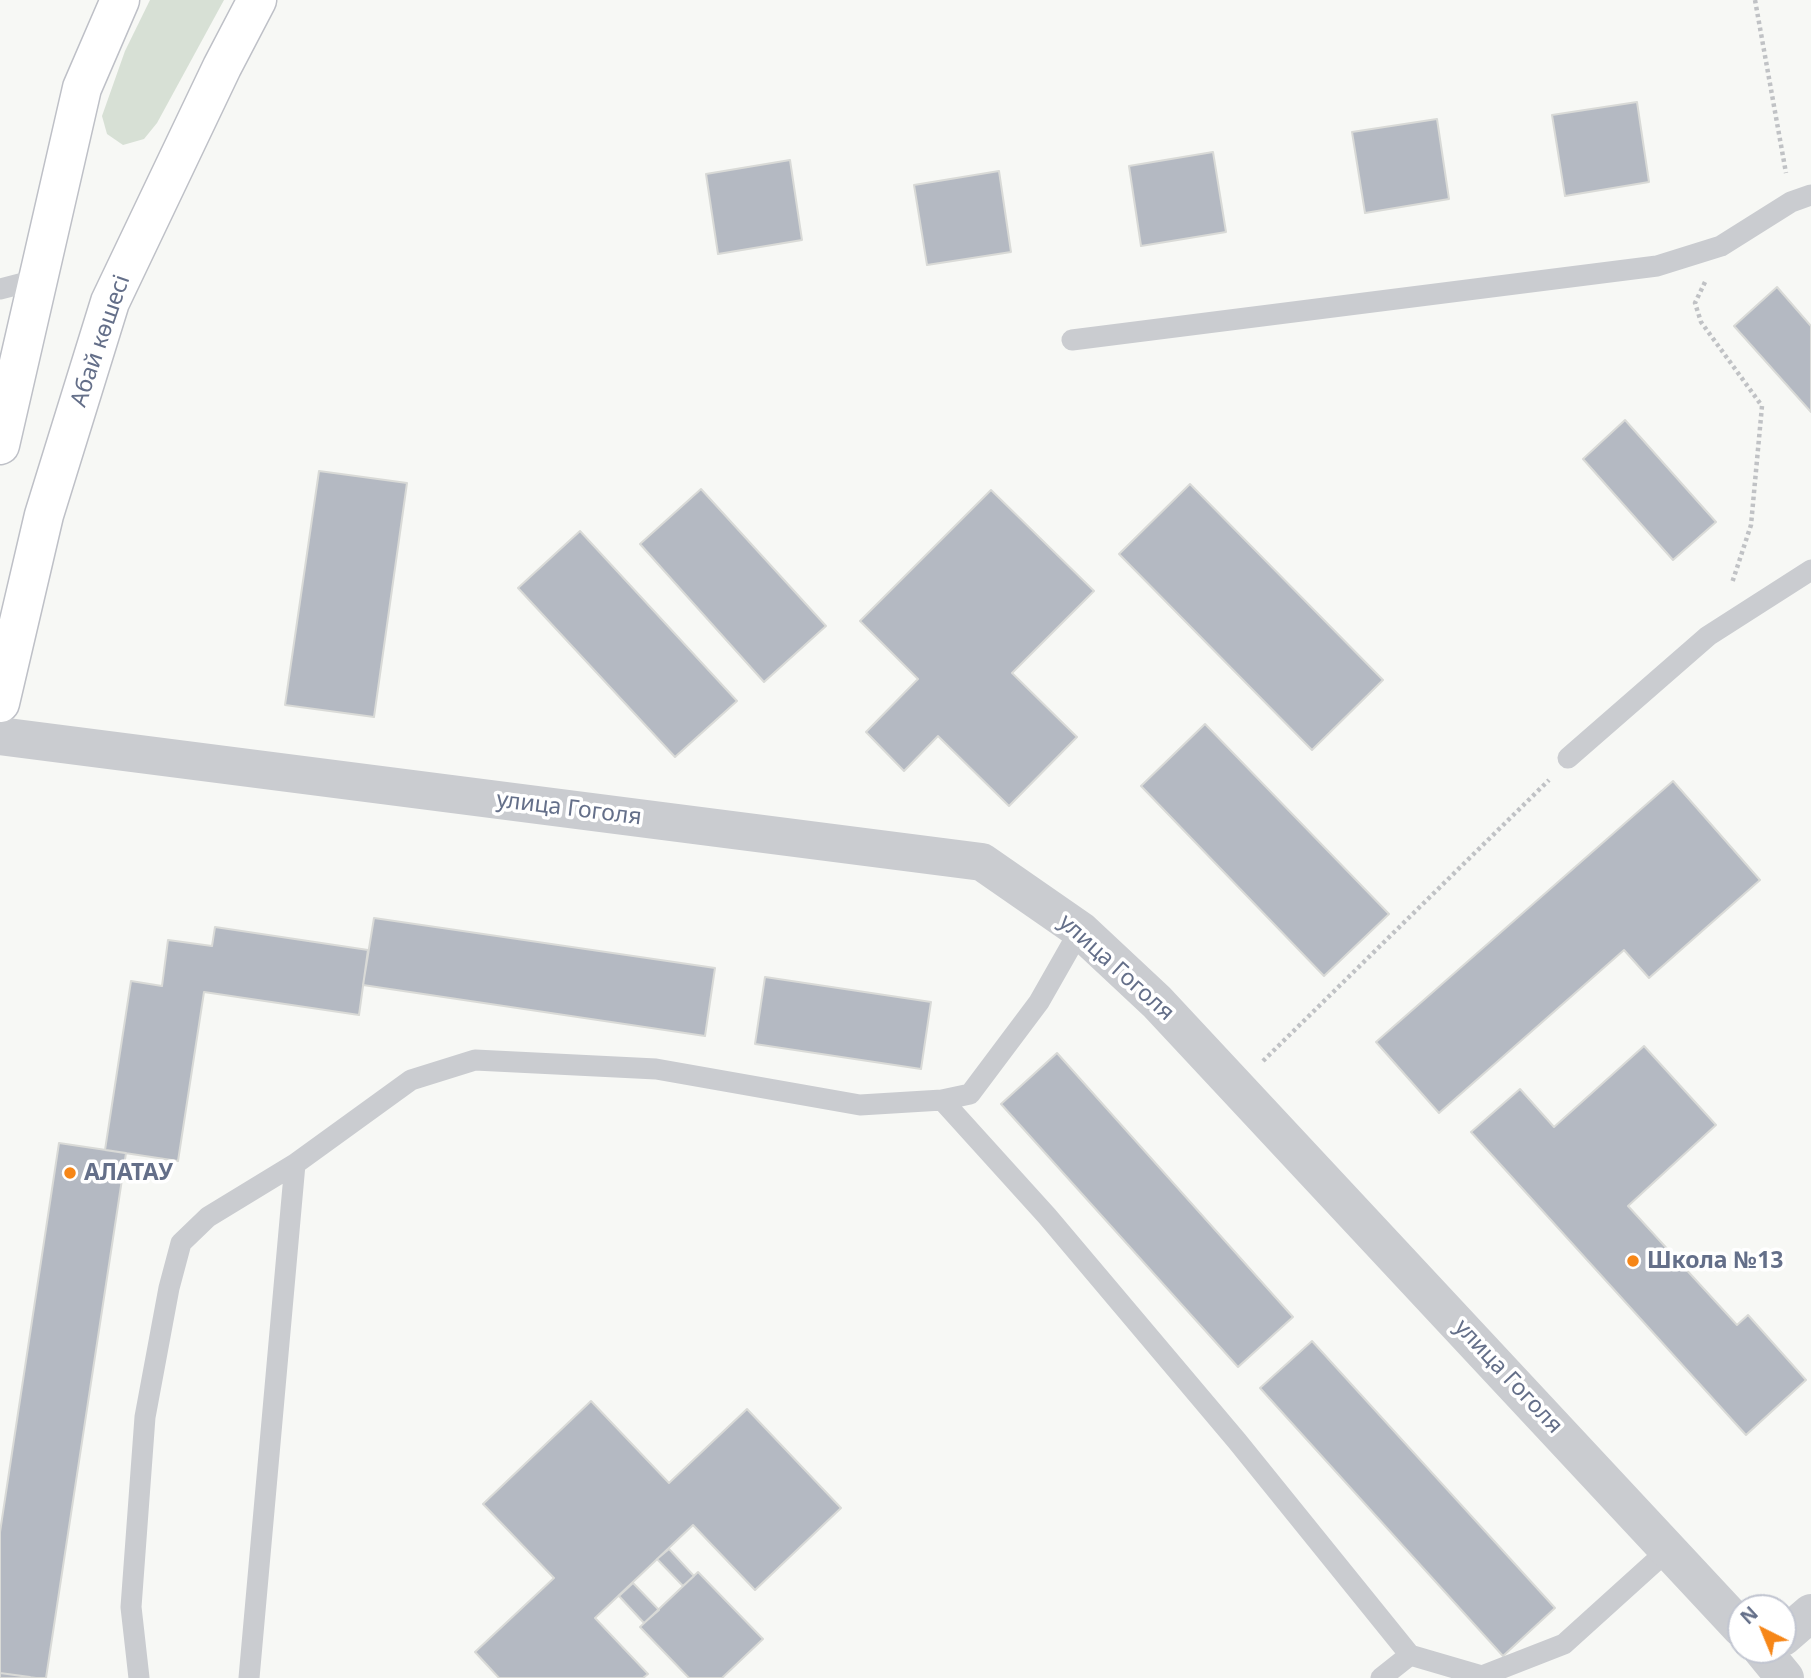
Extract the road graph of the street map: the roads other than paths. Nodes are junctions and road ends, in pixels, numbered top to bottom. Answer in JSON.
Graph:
{"nodes":[{"id":1,"x":120,"y":0,"type":"edge"},
{"id":2,"x":257,"y":0,"type":"edge"},
{"id":3,"x":1801,"y":198,"type":"edge"},
{"id":4,"x":39,"y":279,"type":"junction"},
{"id":5,"x":0,"y":289,"type":"edge"},
{"id":6,"x":1072,"y":340,"type":"dead end"},
{"id":7,"x":0,"y":445,"type":"edge"},
{"id":8,"x":1811,"y":570,"type":"edge"},
{"id":9,"x":0,"y":703,"type":"edge"},
{"id":10,"x":0,"y":736,"type":"edge"},
{"id":11,"x":1567,"y":758,"type":"road end"},
{"id":12,"x":1080,"y":930,"type":"junction"},
{"id":13,"x":942,"y":1100,"type":"junction"},
{"id":14,"x":295,"y":1164,"type":"junction"},
{"id":15,"x":1668,"y":1550,"type":"junction"},
{"id":16,"x":1727,"y":1609,"type":"edge"},
{"id":17,"x":1811,"y":1613,"type":"edge"},
{"id":18,"x":1797,"y":1624,"type":"edge"},
{"id":19,"x":1410,"y":1655,"type":"junction"},
{"id":20,"x":139,"y":1678,"type":"edge"},
{"id":21,"x":249,"y":1678,"type":"edge"},
{"id":22,"x":1381,"y":1678,"type":"edge"}],
"edges":[{"from":1,"to":4,"type":"main road"},
{"from":2,"to":9,"type":"main road","name":"Абай көшесі"},
{"from":3,"to":6,"type":"lane"},
{"from":4,"to":5,"type":"lane"},
{"from":4,"to":7,"type":"main road"},
{"from":8,"to":11,"type":"lane"},
{"from":10,"to":12,"type":"street","name":"улица Гоголя"},
{"from":12,"to":13,"type":"lane"},
{"from":12,"to":15,"type":"street","name":"улица Гоголя"},
{"from":13,"to":14,"type":"lane"},
{"from":13,"to":19,"type":"lane"},
{"from":14,"to":20,"type":"lane"},
{"from":14,"to":21,"type":"lane"},
{"from":15,"to":16,"type":"street","name":"улица Гоголя"},
{"from":15,"to":19,"type":"lane"},
{"from":17,"to":18,"type":"street"},
{"from":19,"to":22,"type":"lane"}]}
